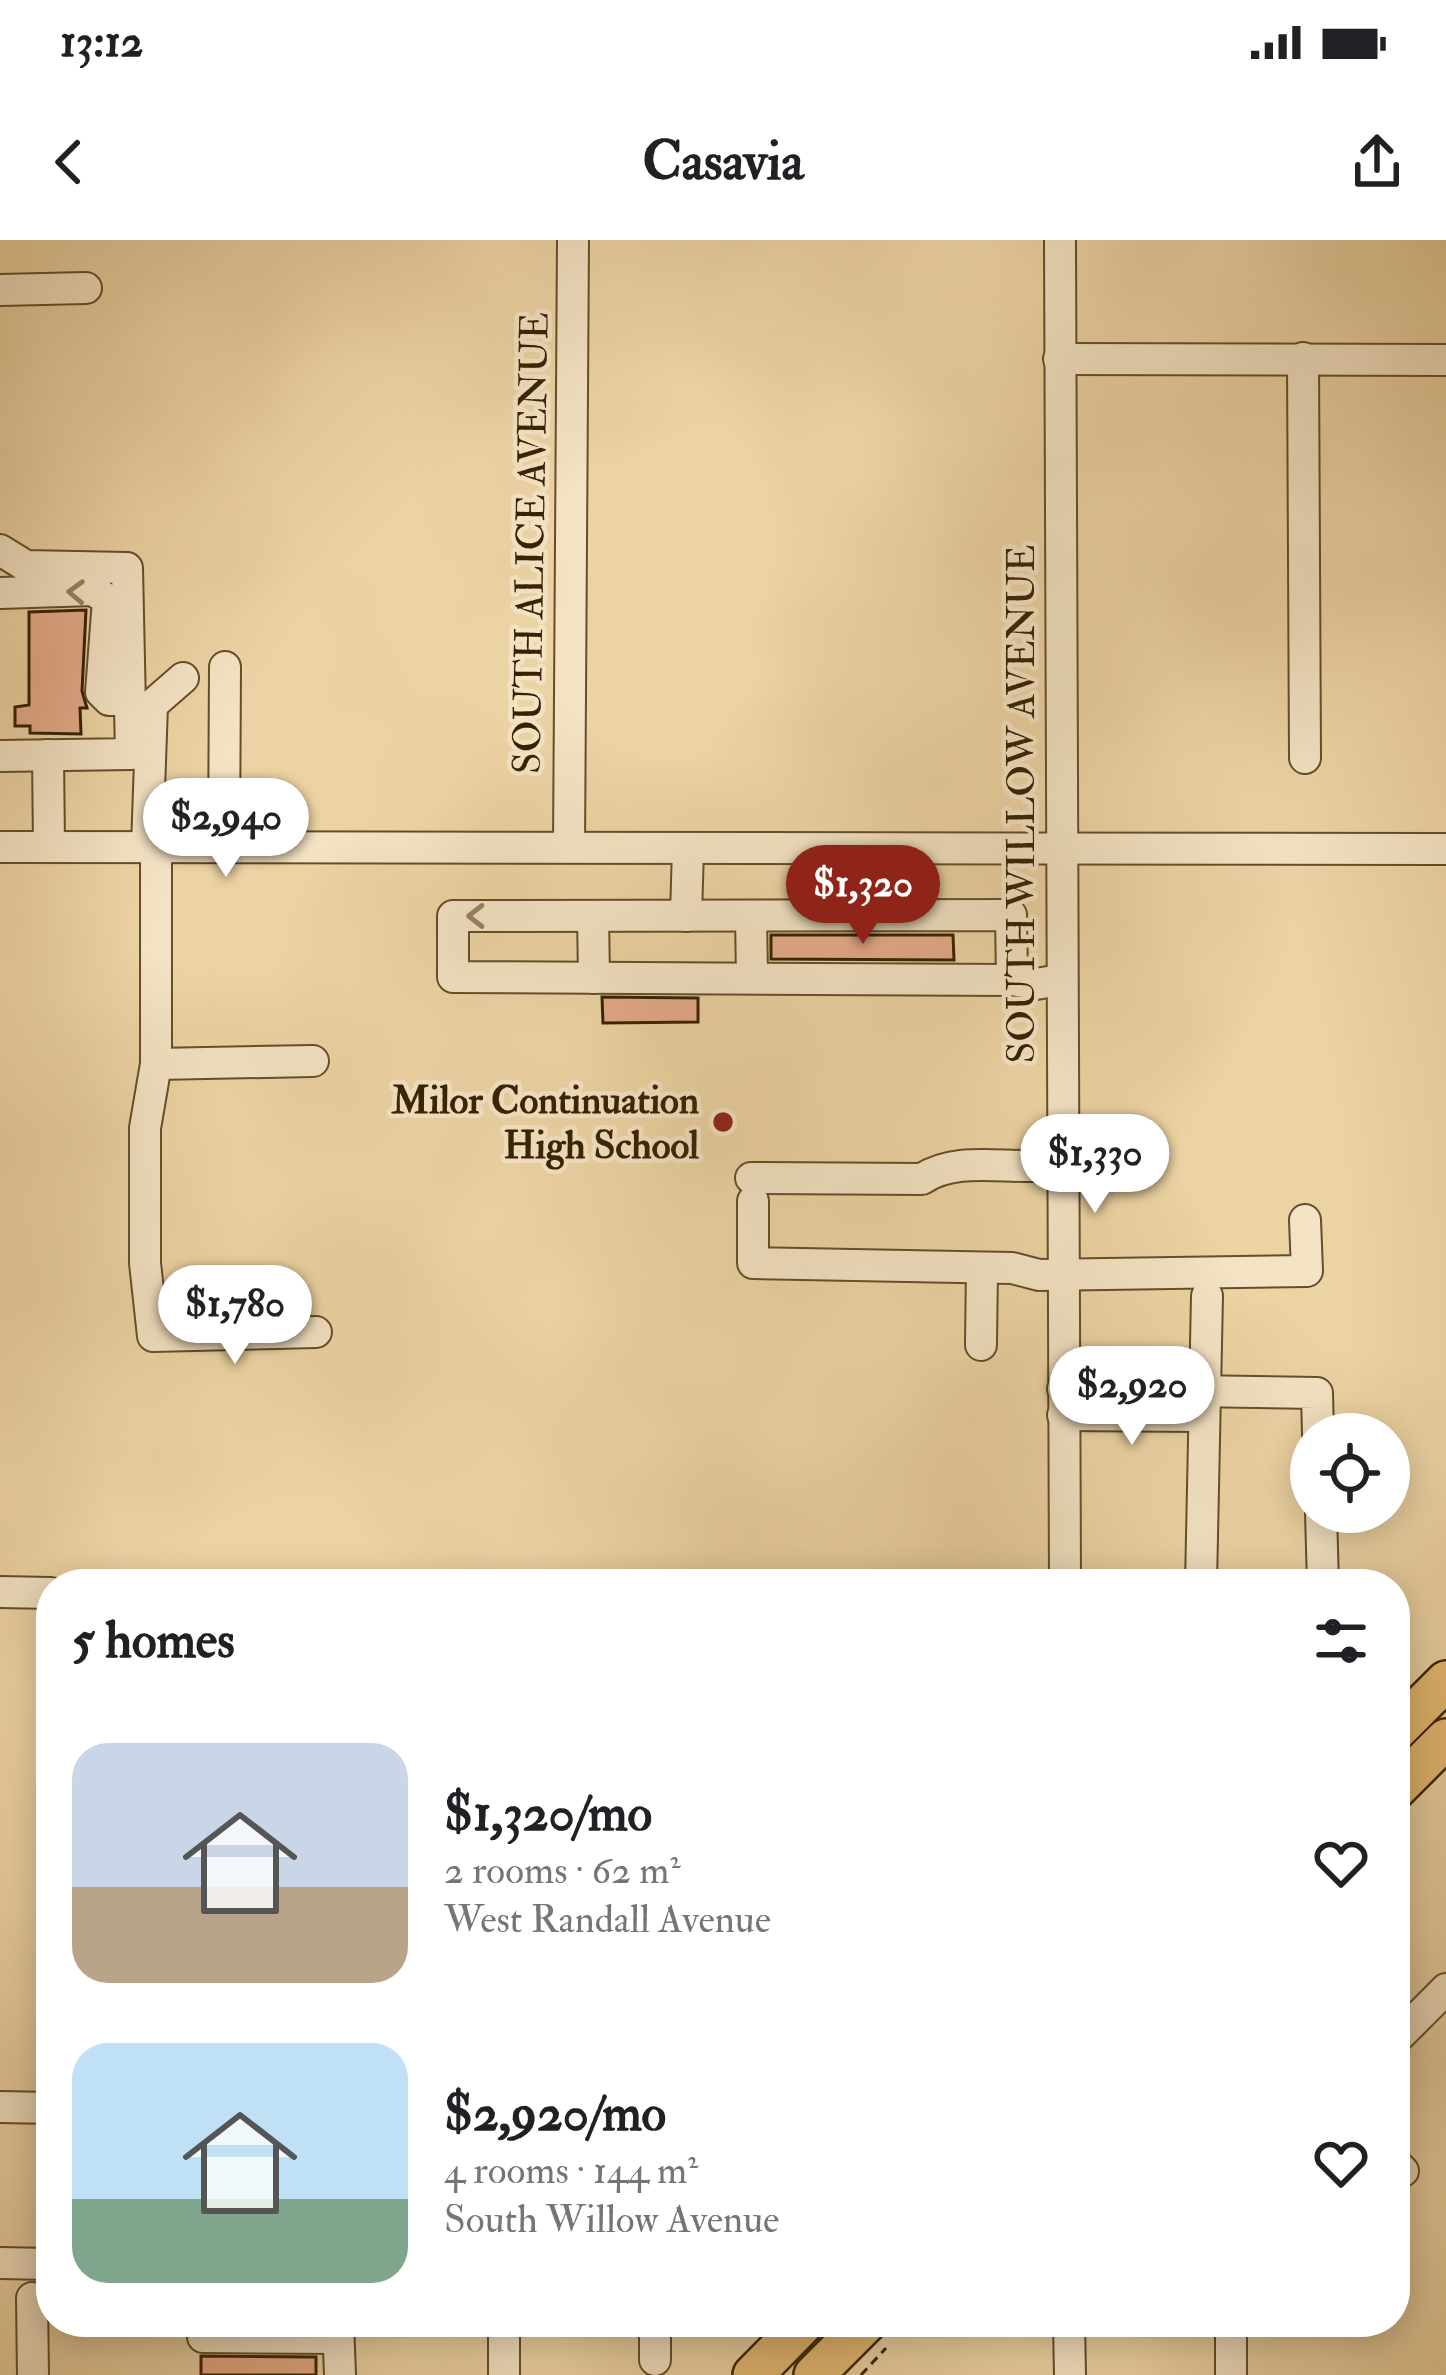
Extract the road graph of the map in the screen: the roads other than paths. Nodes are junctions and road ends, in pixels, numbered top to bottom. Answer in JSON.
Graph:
{"nodes":[{"id":1,"x":573,"y":240,"type":"edge"},
{"id":2,"x":1060,"y":240,"type":"edge"},
{"id":3,"x":86,"y":288,"type":"dead end"},
{"id":4,"x":0,"y":290,"type":"edge"},
{"id":5,"x":1304,"y":358,"type":"junction"},
{"id":6,"x":1059,"y":359,"type":"junction"},
{"id":7,"x":1446,"y":360,"type":"edge"},
{"id":8,"x":13,"y":558,"type":"edge"},
{"id":9,"x":0,"y":592,"type":"edge"},
{"id":10,"x":225,"y":667,"type":"dead end"},
{"id":11,"x":183,"y":679,"type":"dead end"},
{"id":12,"x":130,"y":700,"type":"junction"},
{"id":13,"x":48,"y":755,"type":"junction"},
{"id":14,"x":0,"y":756,"type":"edge"},
{"id":15,"x":1305,"y":758,"type":"dead end"},
{"id":16,"x":0,"y":847,"type":"edge"},
{"id":17,"x":50,"y":847,"type":"junction"},
{"id":18,"x":151,"y":847,"type":"junction"},
{"id":19,"x":224,"y":848,"type":"junction"},
{"id":20,"x":569,"y":848,"type":"junction"},
{"id":21,"x":688,"y":848,"type":"junction"},
{"id":22,"x":863,"y":849,"type":"junction"},
{"id":23,"x":1059,"y":849,"type":"junction"},
{"id":24,"x":1446,"y":849,"type":"edge"},
{"id":25,"x":593,"y":916,"type":"junction"},
{"id":26,"x":686,"y":916,"type":"junction"},
{"id":27,"x":751,"y":916,"type":"junction"},
{"id":28,"x":862,"y":916,"type":"junction"},
{"id":29,"x":594,"y":978,"type":"junction"},
{"id":30,"x":752,"y":978,"type":"junction"},
{"id":31,"x":1012,"y":980,"type":"junction"},
{"id":32,"x":1060,"y":980,"type":"junction"},
{"id":33,"x":313,"y":1061,"type":"dead end"},
{"id":34,"x":156,"y":1064,"type":"junction"},
{"id":35,"x":1062,"y":1163,"type":"junction"},
{"id":36,"x":1305,"y":1220,"type":"dead end"},
{"id":37,"x":982,"y":1268,"type":"junction"},
{"id":38,"x":1063,"y":1274,"type":"junction"},
{"id":39,"x":1207,"y":1296,"type":"dead end"},
{"id":40,"x":316,"y":1332,"type":"dead end"},
{"id":41,"x":981,"y":1346,"type":"dead end"},
{"id":42,"x":1063,"y":1402,"type":"junction"},
{"id":43,"x":1202,"y":1403,"type":"junction"},
{"id":44,"x":1317,"y":1413,"type":"edge"},
{"id":45,"x":1322,"y":1533,"type":"edge"},
{"id":46,"x":1065,"y":1569,"type":"edge"},
{"id":47,"x":1201,"y":1569,"type":"edge"},
{"id":48,"x":1323,"y":1569,"type":"edge"},
{"id":49,"x":0,"y":1592,"type":"edge"},
{"id":50,"x":36,"y":1592,"type":"edge"},
{"id":51,"x":1446,"y":1682,"type":"edge"},
{"id":52,"x":1410,"y":1717,"type":"edge"},
{"id":53,"x":1446,"y":1739,"type":"edge"},
{"id":54,"x":1410,"y":1775,"type":"edge"},
{"id":55,"x":1446,"y":1989,"type":"edge"},
{"id":56,"x":1410,"y":2025,"type":"edge"},
{"id":57,"x":0,"y":2107,"type":"edge"},
{"id":58,"x":36,"y":2108,"type":"edge"},
{"id":59,"x":0,"y":2264,"type":"edge"},
{"id":60,"x":36,"y":2264,"type":"edge"},
{"id":61,"x":32,"y":2298,"type":"dead end"},
{"id":62,"x":338,"y":2337,"type":"edge"},
{"id":63,"x":504,"y":2337,"type":"edge"},
{"id":64,"x":655,"y":2337,"type":"edge"},
{"id":65,"x":786,"y":2337,"type":"edge"},
{"id":66,"x":852,"y":2337,"type":"edge"},
{"id":67,"x":1069,"y":2337,"type":"edge"},
{"id":68,"x":1231,"y":2337,"type":"edge"},
{"id":69,"x":655,"y":2360,"type":"dead end"},
{"id":70,"x":33,"y":2375,"type":"edge"},
{"id":71,"x":340,"y":2375,"type":"edge"},
{"id":72,"x":504,"y":2375,"type":"edge"},
{"id":73,"x":753,"y":2375,"type":"edge"},
{"id":74,"x":814,"y":2375,"type":"edge"},
{"id":75,"x":1070,"y":2375,"type":"edge"},
{"id":76,"x":1231,"y":2375,"type":"edge"}],
"edges":[{"from":1,"to":20,"type":"street","name":"SOUTH ALICE AVENUE"},
{"from":2,"to":6,"type":"street","name":"SOUTH WILLOW AVENUE"},
{"from":3,"to":4,"type":"street"},
{"from":5,"to":6,"type":"street"},
{"from":5,"to":7,"type":"street"},
{"from":5,"to":15,"type":"street"},
{"from":6,"to":23,"type":"street","name":"SOUTH WILLOW AVENUE"},
{"from":8,"to":9,"type":"street"},
{"from":8,"to":12,"type":"street"},
{"from":12,"to":9,"type":"street","one_way":true},
{"from":10,"to":19,"type":"street"},
{"from":11,"to":18,"type":"street"},
{"from":12,"to":13,"type":"street"},
{"from":13,"to":14,"type":"street"},
{"from":13,"to":17,"type":"street"},
{"from":16,"to":17,"type":"street"},
{"from":17,"to":18,"type":"street"},
{"from":18,"to":19,"type":"street"},
{"from":18,"to":34,"type":"street"},
{"from":19,"to":20,"type":"street"},
{"from":20,"to":21,"type":"street"},
{"from":21,"to":22,"type":"street"},
{"from":21,"to":26,"type":"street"},
{"from":22,"to":23,"type":"street"},
{"from":22,"to":28,"type":"street"},
{"from":23,"to":24,"type":"street"},
{"from":23,"to":32,"type":"street","name":"SOUTH WILLOW AVENUE"},
{"from":25,"to":26,"type":"street"},
{"from":25,"to":29,"type":"street"},
{"from":25,"to":29,"type":"street","one_way":true},
{"from":26,"to":27,"type":"street"},
{"from":27,"to":28,"type":"street"},
{"from":27,"to":30,"type":"street"},
{"from":28,"to":31,"type":"street"},
{"from":29,"to":30,"type":"street"},
{"from":30,"to":31,"type":"street"},
{"from":31,"to":32,"type":"street"},
{"from":32,"to":35,"type":"street","name":"SOUTH WILLOW AVENUE"},
{"from":33,"to":34,"type":"street"},
{"from":34,"to":40,"type":"street"},
{"from":35,"to":37,"type":"street"},
{"from":35,"to":38,"type":"street","name":"SOUTH WILLOW AVENUE"},
{"from":36,"to":38,"type":"street"},
{"from":37,"to":38,"type":"street"},
{"from":37,"to":41,"type":"street"},
{"from":38,"to":42,"type":"street","name":"SOUTH WILLOW AVENUE"},
{"from":39,"to":43,"type":"street"},
{"from":42,"to":43,"type":"street"},
{"from":42,"to":46,"type":"street","name":"SOUTH WILLOW AVENUE"},
{"from":43,"to":44,"type":"street"},
{"from":43,"to":47,"type":"street"},
{"from":45,"to":48,"type":"street"},
{"from":49,"to":50,"type":"street"},
{"from":51,"to":52,"type":"main road"},
{"from":53,"to":54,"type":"main road"},
{"from":55,"to":56,"type":"street"},
{"from":57,"to":58,"type":"street"},
{"from":59,"to":60,"type":"street"},
{"from":61,"to":70,"type":"street"},
{"from":62,"to":71,"type":"street"},
{"from":63,"to":72,"type":"street"},
{"from":64,"to":69,"type":"street"},
{"from":65,"to":73,"type":"main road"},
{"from":66,"to":74,"type":"main road"},
{"from":67,"to":75,"type":"street"},
{"from":68,"to":76,"type":"street"}]}
